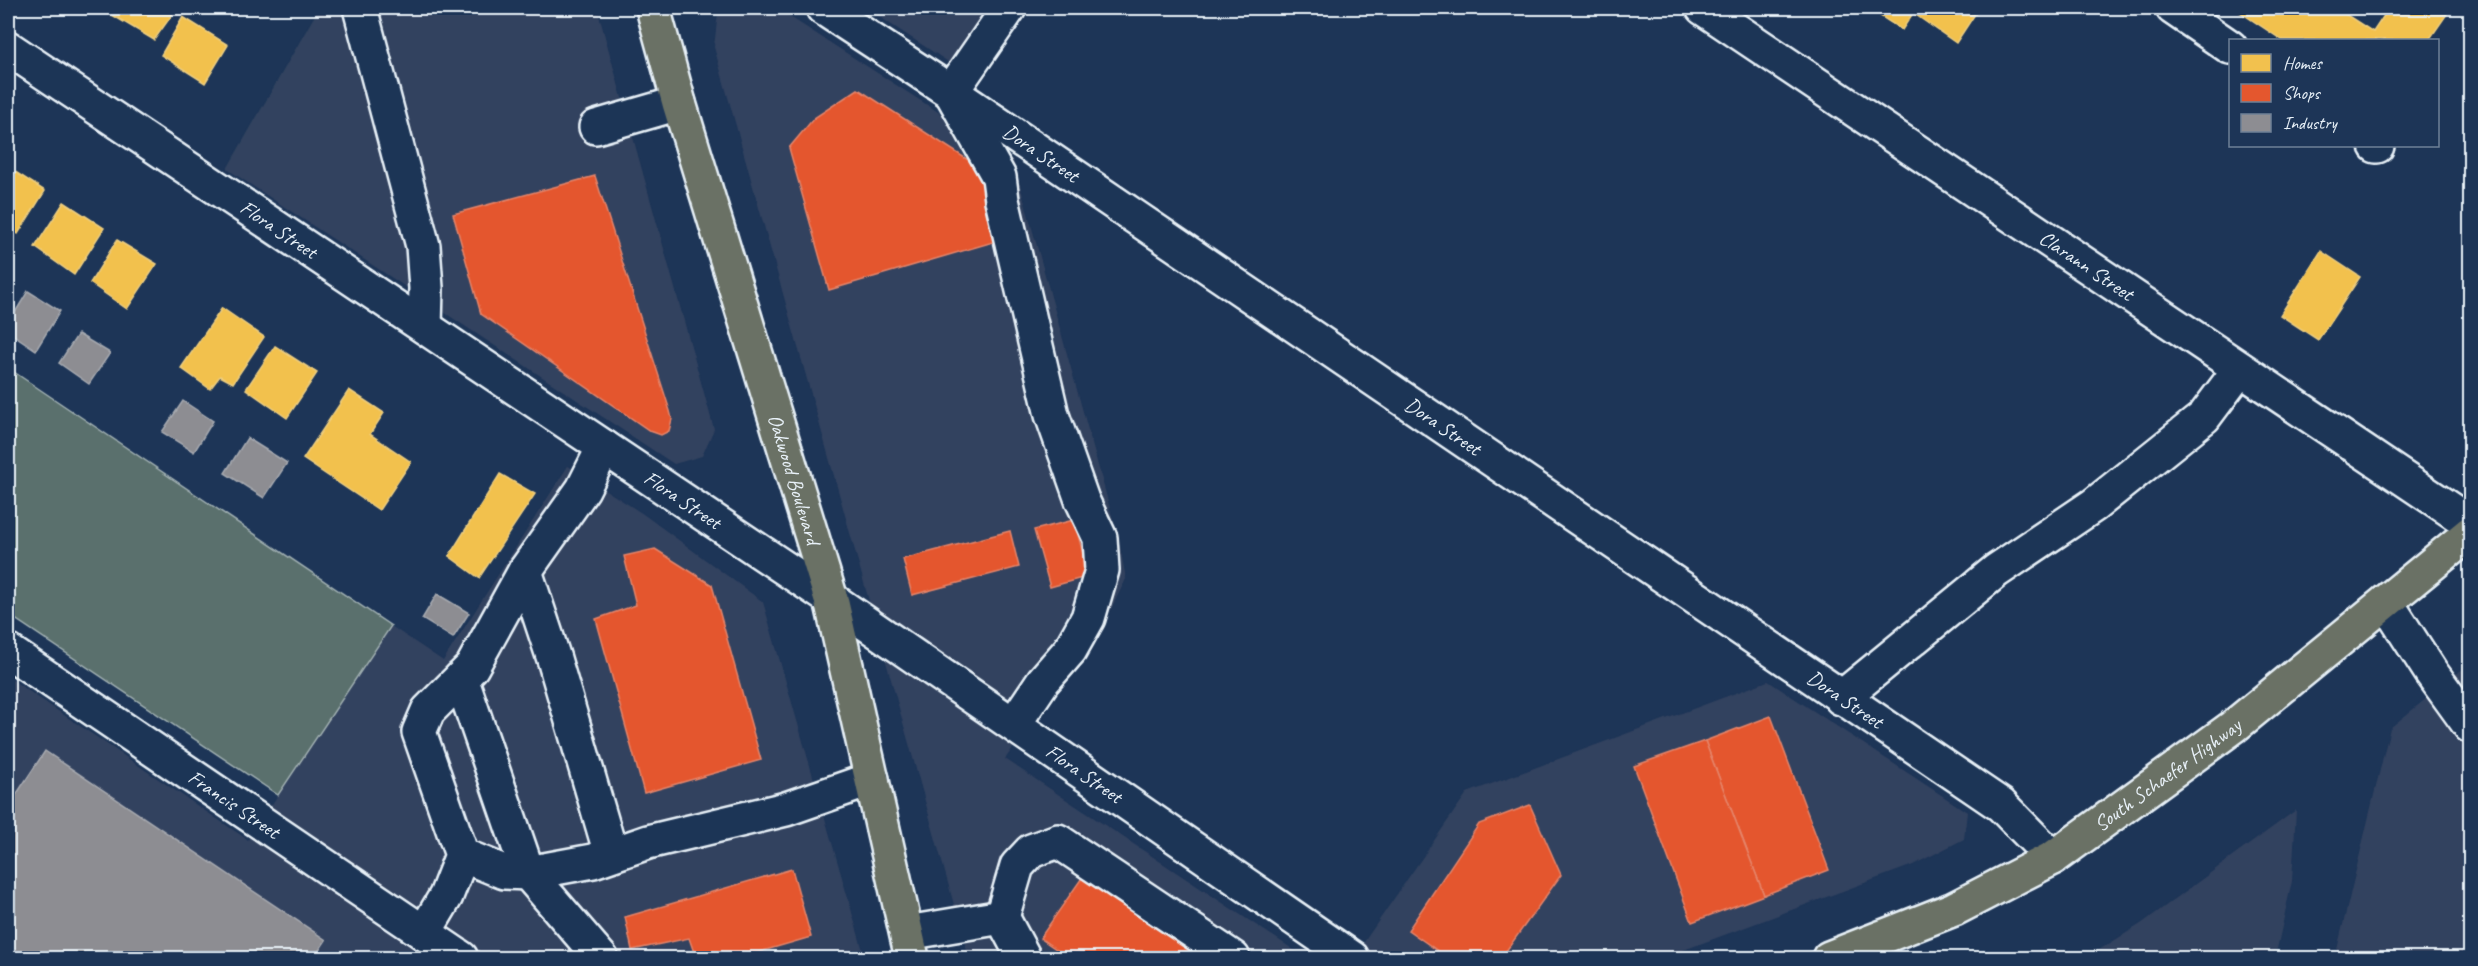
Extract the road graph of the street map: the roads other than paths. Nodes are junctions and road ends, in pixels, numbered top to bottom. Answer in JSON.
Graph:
{"nodes":[{"id":1,"x":360,"y":8,"type":"edge"},
{"id":2,"x":652,"y":8,"type":"edge"},
{"id":3,"x":823,"y":8,"type":"edge"},
{"id":4,"x":1009,"y":8,"type":"edge"},
{"id":5,"x":1704,"y":8,"type":"edge"},
{"id":6,"x":2173,"y":8,"type":"edge"},
{"id":7,"x":2229,"y":46,"type":"edge"},
{"id":8,"x":8,"y":48,"type":"edge"},
{"id":9,"x":951,"y":92,"type":"junction"},
{"id":10,"x":679,"y":103,"type":"junction"},
{"id":11,"x":596,"y":127,"type":"dead end"},
{"id":12,"x":425,"y":327,"type":"junction"},
{"id":13,"x":2240,"y":369,"type":"junction"},
{"id":14,"x":604,"y":447,"type":"junction"},
{"id":15,"x":2470,"y":523,"type":"edge"},
{"id":16,"x":2470,"y":533,"type":"edge"},
{"id":17,"x":525,"y":571,"type":"junction"},
{"id":18,"x":831,"y":599,"type":"junction"},
{"id":19,"x":2386,"y":602,"type":"junction"},
{"id":20,"x":8,"y":651,"type":"edge"},
{"id":21,"x":460,"y":678,"type":"junction"},
{"id":22,"x":1841,"y":698,"type":"junction"},
{"id":23,"x":1014,"y":724,"type":"junction"},
{"id":24,"x":2470,"y":726,"type":"edge"},
{"id":25,"x":872,"y":779,"type":"junction"},
{"id":26,"x":611,"y":854,"type":"junction"},
{"id":27,"x":462,"y":855,"type":"junction"},
{"id":28,"x":2053,"y":858,"type":"junction"},
{"id":29,"x":528,"y":873,"type":"junction"},
{"id":30,"x":1002,"y":917,"type":"junction"},
{"id":31,"x":423,"y":933,"type":"junction"},
{"id":32,"x":909,"y":946,"type":"edge"},
{"id":33,"x":461,"y":958,"type":"edge"},
{"id":34,"x":601,"y":958,"type":"edge"},
{"id":35,"x":1024,"y":958,"type":"edge"},
{"id":36,"x":1233,"y":958,"type":"edge"},
{"id":37,"x":1352,"y":958,"type":"edge"},
{"id":38,"x":1828,"y":958,"type":"edge"}],
"edges":[{"from":1,"to":12,"type":"street"},
{"from":2,"to":10,"type":"main road","name":"Oakwood Boulevard"},
{"from":3,"to":9,"type":"street","name":"Dora Street"},
{"from":4,"to":9,"type":"street"},
{"from":5,"to":13,"type":"street","name":"Clarann Street"},
{"from":6,"to":7,"type":"street"},
{"from":8,"to":12,"type":"street","name":"Flora Street"},
{"from":9,"to":22,"type":"street","name":"Dora Street"},
{"from":9,"to":23,"type":"street"},
{"from":10,"to":11,"type":"street"},
{"from":10,"to":18,"type":"main road","name":"Oakwood Boulevard"},
{"from":12,"to":14,"type":"street","name":"Flora Street"},
{"from":13,"to":15,"type":"street","name":"Clarann Street"},
{"from":13,"to":22,"type":"street"},
{"from":14,"to":17,"type":"street"},
{"from":14,"to":18,"type":"street","name":"Flora Street"},
{"from":16,"to":19,"type":"main road","name":"South Schaefer Highway"},
{"from":17,"to":21,"type":"street"},
{"from":17,"to":26,"type":"street"},
{"from":18,"to":23,"type":"street","name":"Flora Street"},
{"from":18,"to":25,"type":"main road","name":"Oakwood Boulevard"},
{"from":19,"to":24,"type":"street"},
{"from":19,"to":28,"type":"main road","name":"South Schaefer Highway"},
{"from":20,"to":31,"type":"street","name":"Francis Street"},
{"from":21,"to":27,"type":"street"},
{"from":21,"to":29,"type":"street"},
{"from":22,"to":28,"type":"street","name":"Dora Street"},
{"from":23,"to":37,"type":"street","name":"Flora Street"},
{"from":25,"to":26,"type":"street"},
{"from":25,"to":32,"type":"main road","name":"Oakwood Boulevard"},
{"from":26,"to":29,"type":"street"},
{"from":27,"to":29,"type":"street"},
{"from":27,"to":31,"type":"street"},
{"from":28,"to":38,"type":"main road","name":"South Schaefer Highway"},
{"from":29,"to":34,"type":"street"},
{"from":30,"to":32,"type":"street"},
{"from":30,"to":35,"type":"street"},
{"from":30,"to":36,"type":"street"},
{"from":31,"to":33,"type":"street","name":"Francis Street"}]}
